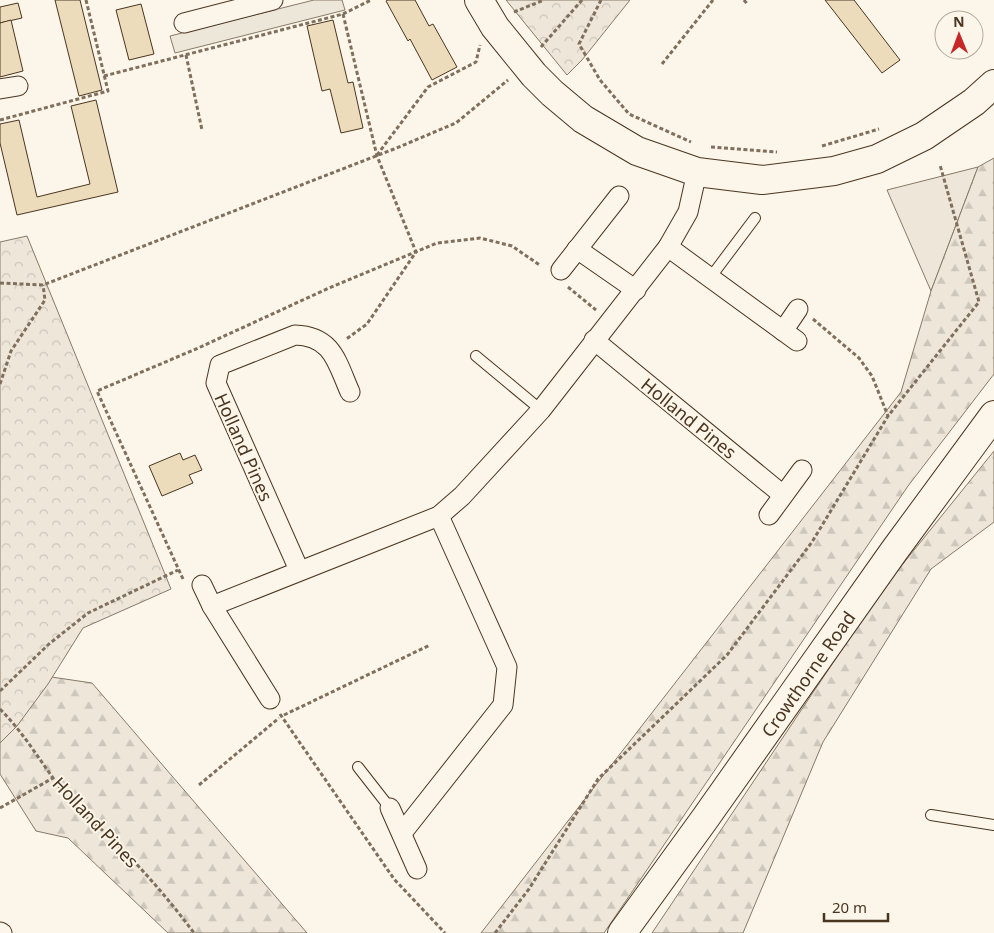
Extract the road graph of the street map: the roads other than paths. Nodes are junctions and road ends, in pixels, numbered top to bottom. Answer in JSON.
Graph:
{"nodes":[{"id":1,"x":273,"y":0,"type":"edge"},
{"id":2,"x":479,"y":0,"type":"edge"},
{"id":3,"x":224,"y":6,"type":"edge"},
{"id":4,"x":184,"y":23,"type":"dead end"},
{"id":5,"x":994,"y":84,"type":"edge"},
{"id":6,"x":697,"y":172,"type":"junction"},
{"id":7,"x":619,"y":196,"type":"dead end"},
{"id":8,"x":755,"y":218,"type":"dead end"},
{"id":9,"x":668,"y":247,"type":"junction"},
{"id":10,"x":577,"y":249,"type":"junction"},
{"id":11,"x":558,"y":275,"type":"road end"},
{"id":12,"x":710,"y":278,"type":"junction"},
{"id":13,"x":636,"y":290,"type":"junction"},
{"id":14,"x":798,"y":309,"type":"road end"},
{"id":15,"x":594,"y":340,"type":"junction"},
{"id":16,"x":476,"y":356,"type":"dead end"},
{"id":17,"x":350,"y":392,"type":"dead end"},
{"id":18,"x":541,"y":410,"type":"junction"},
{"id":19,"x":994,"y":416,"type":"edge"},
{"id":20,"x":802,"y":470,"type":"dead end"},
{"id":21,"x":783,"y":495,"type":"junction"},
{"id":22,"x":769,"y":515,"type":"dead end"},
{"id":23,"x":439,"y":516,"type":"junction"},
{"id":24,"x":299,"y":570,"type":"junction"},
{"id":25,"x":194,"y":585,"type":"road end"},
{"id":26,"x":212,"y":606,"type":"junction"},
{"id":27,"x":270,"y":699,"type":"road end"},
{"id":28,"x":358,"y":767,"type":"dead end"},
{"id":29,"x":390,"y":808,"type":"joint"},
{"id":30,"x":931,"y":815,"type":"dead end"},
{"id":31,"x":994,"y":825,"type":"edge"},
{"id":32,"x":402,"y":833,"type":"junction"},
{"id":33,"x":417,"y":869,"type":"dead end"},
{"id":34,"x":622,"y":933,"type":"edge"}],
"edges":[{"from":1,"to":3,"type":"street"},
{"from":2,"to":6,"type":"main road"},
{"from":3,"to":4,"type":"street"},
{"from":5,"to":6,"type":"main road"},
{"from":6,"to":9,"type":"street"},
{"from":7,"to":10,"type":"street"},
{"from":8,"to":12,"type":"lane"},
{"from":9,"to":12,"type":"street"},
{"from":9,"to":13,"type":"street"},
{"from":10,"to":11,"type":"street"},
{"from":10,"to":13,"type":"street"},
{"from":12,"to":14,"type":"street"},
{"from":13,"to":15,"type":"street"},
{"from":15,"to":18,"type":"street"},
{"from":15,"to":21,"type":"street","name":"Holland Pines"},
{"from":16,"to":18,"type":"lane"},
{"from":17,"to":24,"type":"street","name":"Holland Pines"},
{"from":18,"to":23,"type":"street"},
{"from":19,"to":34,"type":"main road","name":"Crowthorne Road"},
{"from":20,"to":21,"type":"street"},
{"from":21,"to":22,"type":"street"},
{"from":23,"to":24,"type":"street"},
{"from":23,"to":32,"type":"street"},
{"from":24,"to":26,"type":"street"},
{"from":25,"to":26,"type":"street"},
{"from":26,"to":27,"type":"street"},
{"from":28,"to":29,"type":"lane"},
{"from":29,"to":32,"type":"street"},
{"from":30,"to":31,"type":"lane"},
{"from":32,"to":33,"type":"street"}]}
